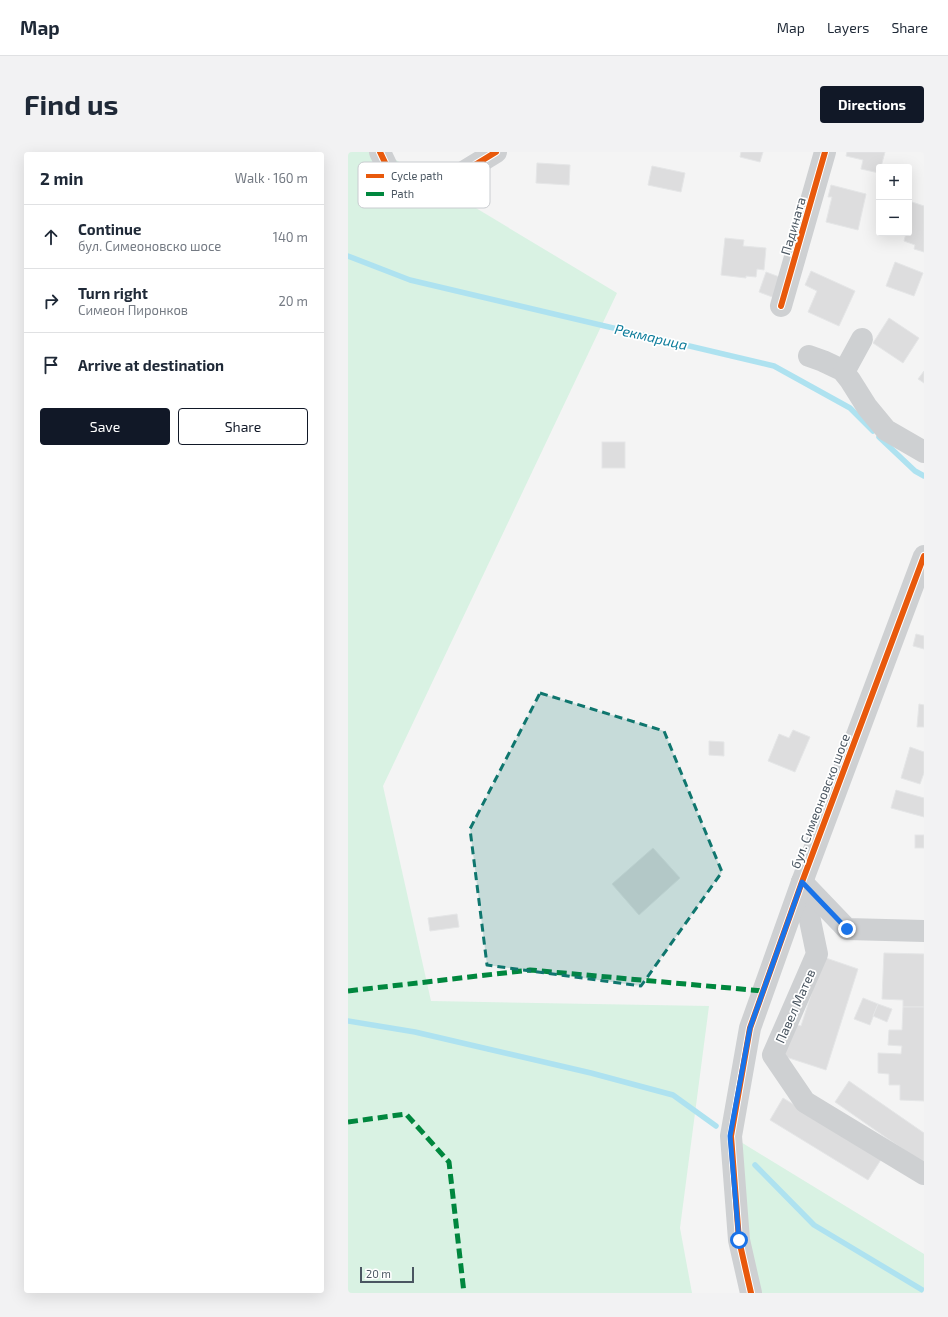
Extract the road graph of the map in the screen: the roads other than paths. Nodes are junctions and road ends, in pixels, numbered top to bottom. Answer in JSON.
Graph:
{"nodes":[{"id":1,"x":380,"y":152,"type":"edge"},
{"id":2,"x":496,"y":152,"type":"edge"},
{"id":3,"x":825,"y":152,"type":"edge"},
{"id":4,"x":385,"y":162,"type":"edge"},
{"id":5,"x":480,"y":162,"type":"edge"},
{"id":6,"x":781,"y":306,"type":"dead end"},
{"id":7,"x":862,"y":339,"type":"dead end"},
{"id":8,"x":810,"y":356,"type":"dead end"},
{"id":9,"x":844,"y":372,"type":"junction"},
{"id":10,"x":924,"y":452,"type":"edge"},
{"id":11,"x":924,"y":556,"type":"edge"},
{"id":12,"x":802,"y":882,"type":"junction"},
{"id":13,"x":924,"y":931,"type":"edge"},
{"id":14,"x":924,"y":1174,"type":"edge"},
{"id":15,"x":751,"y":1293,"type":"edge"}],
"edges":[{"from":1,"to":4,"type":"street"},
{"from":2,"to":5,"type":"street"},
{"from":3,"to":6,"type":"street","name":"Падината"},
{"from":7,"to":9,"type":"street"},
{"from":8,"to":9,"type":"street"},
{"from":9,"to":10,"type":"street"},
{"from":11,"to":12,"type":"street","name":"бул. Симеоновско шосе"},
{"from":12,"to":13,"type":"street"},
{"from":12,"to":14,"type":"street","name":"Павел Матев"},
{"from":12,"to":15,"type":"street","name":"бул. Симеоновско шосе"}]}
